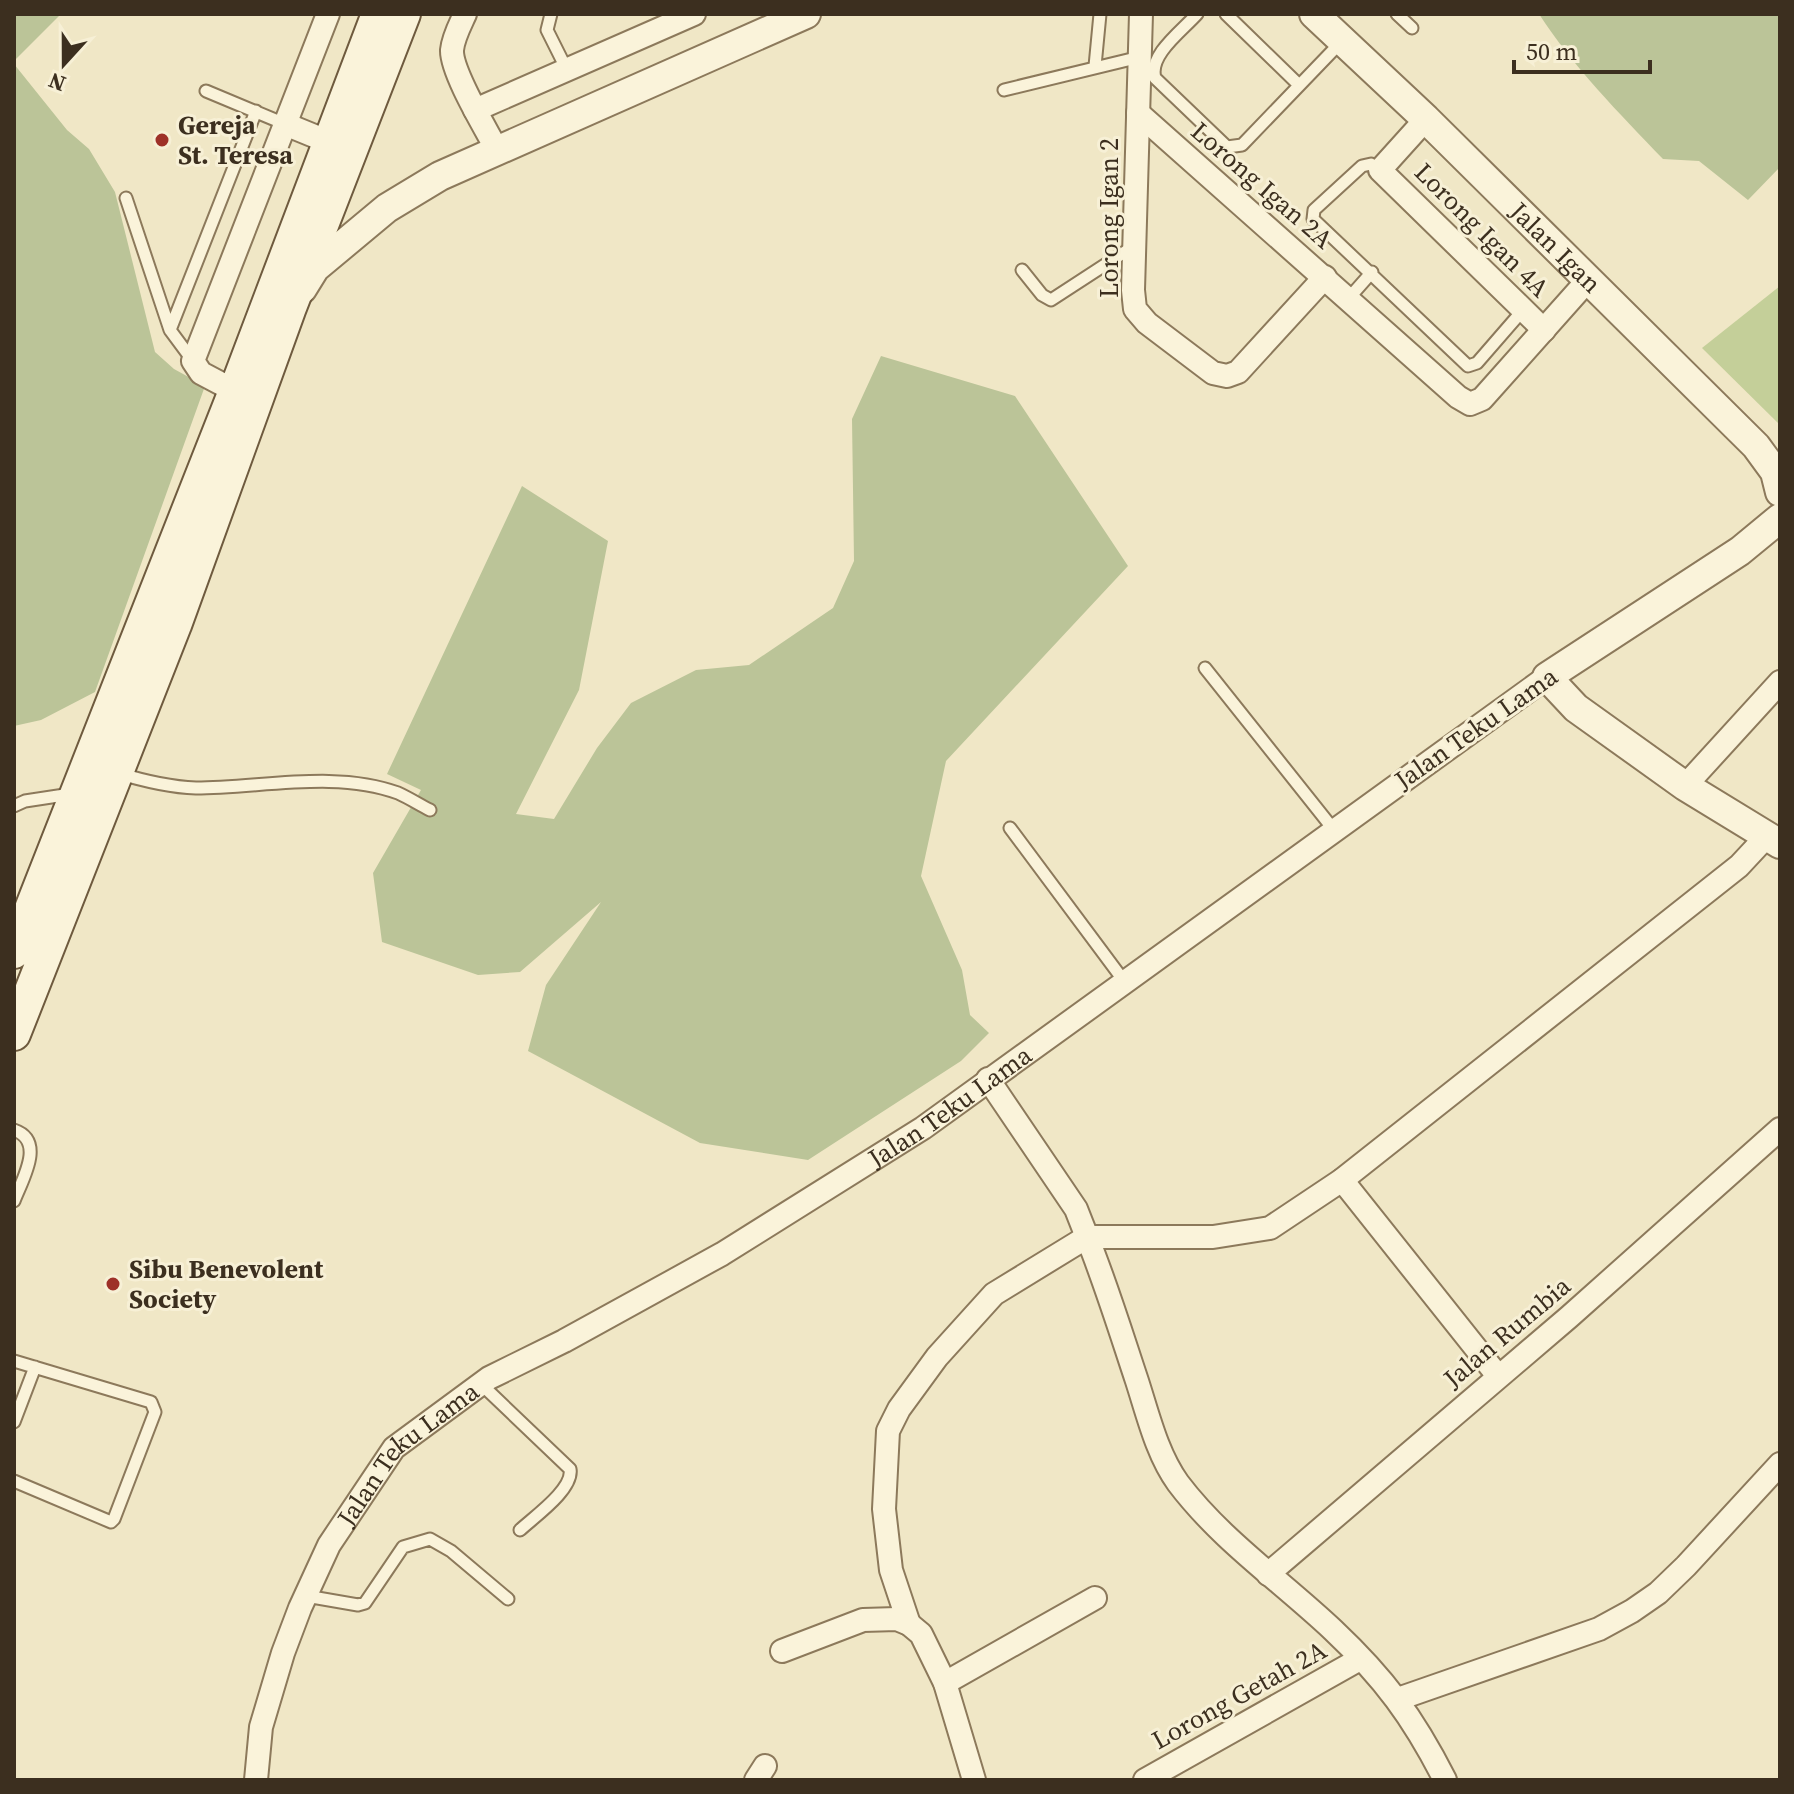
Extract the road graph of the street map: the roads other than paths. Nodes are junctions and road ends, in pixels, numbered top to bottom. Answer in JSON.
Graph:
{"nodes":[{"id":1,"x":328,"y":14,"type":"edge"},
{"id":2,"x":378,"y":14,"type":"edge"},
{"id":3,"x":404,"y":14,"type":"edge"},
{"id":4,"x":465,"y":14,"type":"edge"},
{"id":5,"x":551,"y":14,"type":"edge"},
{"id":6,"x":694,"y":14,"type":"edge"},
{"id":7,"x":806,"y":14,"type":"edge"},
{"id":8,"x":1100,"y":14,"type":"edge"},
{"id":9,"x":1141,"y":14,"type":"edge"},
{"id":10,"x":1197,"y":14,"type":"edge"},
{"id":11,"x":1226,"y":14,"type":"edge"},
{"id":12,"x":1314,"y":14,"type":"edge"},
{"id":13,"x":1397,"y":14,"type":"edge"},
{"id":14,"x":764,"y":22,"type":"edge"},
{"id":15,"x":1339,"y":27,"type":"edge"},
{"id":16,"x":1412,"y":28,"type":"dead end"},
{"id":17,"x":1140,"y":57,"type":"junction"},
{"id":18,"x":1095,"y":66,"type":"junction"},
{"id":19,"x":567,"y":70,"type":"junction"},
{"id":20,"x":1299,"y":85,"type":"junction"},
{"id":21,"x":1004,"y":90,"type":"dead end"},
{"id":22,"x":206,"y":91,"type":"dead end"},
{"id":23,"x":475,"y":110,"type":"junction"},
{"id":24,"x":256,"y":111,"type":"junction"},
{"id":25,"x":1138,"y":113,"type":"junction"},
{"id":26,"x":1426,"y":119,"type":"junction"},
{"id":27,"x":285,"y":124,"type":"junction"},
{"id":28,"x":329,"y":142,"type":"junction"},
{"id":29,"x":497,"y":150,"type":"junction"},
{"id":30,"x":1380,"y":170,"type":"junction"},
{"id":31,"x":126,"y":198,"type":"dead end"},
{"id":32,"x":1134,"y":246,"type":"junction"},
{"id":33,"x":1022,"y":270,"type":"dead end"},
{"id":34,"x":1372,"y":272,"type":"junction"},
{"id":35,"x":1325,"y":277,"type":"junction"},
{"id":36,"x":1588,"y":280,"type":"junction"},
{"id":37,"x":1349,"y":298,"type":"junction"},
{"id":38,"x":289,"y":310,"type":"junction"},
{"id":39,"x":1523,"y":310,"type":"junction"},
{"id":40,"x":170,"y":330,"type":"junction"},
{"id":41,"x":1544,"y":330,"type":"junction"},
{"id":42,"x":193,"y":361,"type":"junction"},
{"id":43,"x":235,"y":391,"type":"junction"},
{"id":44,"x":1780,"y":448,"type":"edge"},
{"id":45,"x":1780,"y":492,"type":"edge"},
{"id":46,"x":1780,"y":518,"type":"edge"},
{"id":47,"x":1205,"y":668,"type":"dead end"},
{"id":48,"x":1547,"y":677,"type":"junction"},
{"id":49,"x":1780,"y":682,"type":"edge"},
{"id":50,"x":117,"y":773,"type":"junction"},
{"id":51,"x":1685,"y":786,"type":"junction"},
{"id":52,"x":75,"y":793,"type":"junction"},
{"id":53,"x":14,"y":806,"type":"edge"},
{"id":54,"x":430,"y":810,"type":"dead end"},
{"id":55,"x":1010,"y":828,"type":"dead end"},
{"id":56,"x":1334,"y":830,"type":"junction"},
{"id":57,"x":1773,"y":841,"type":"edge"},
{"id":58,"x":14,"y":952,"type":"edge"},
{"id":59,"x":1124,"y":981,"type":"junction"},
{"id":60,"x":14,"y":1034,"type":"edge"},
{"id":61,"x":988,"y":1079,"type":"junction"},
{"id":62,"x":1780,"y":1129,"type":"edge"},
{"id":63,"x":14,"y":1130,"type":"edge"},
{"id":64,"x":1342,"y":1180,"type":"junction"},
{"id":65,"x":14,"y":1201,"type":"edge"},
{"id":66,"x":1087,"y":1237,"type":"junction"},
{"id":67,"x":14,"y":1361,"type":"edge"},
{"id":68,"x":35,"y":1367,"type":"junction"},
{"id":69,"x":1498,"y":1376,"type":"junction"},
{"id":70,"x":481,"y":1384,"type":"junction"},
{"id":71,"x":14,"y":1422,"type":"edge"},
{"id":72,"x":1780,"y":1464,"type":"edge"},
{"id":73,"x":14,"y":1481,"type":"edge"},
{"id":74,"x":520,"y":1530,"type":"dead end"},
{"id":75,"x":1268,"y":1574,"type":"junction"},
{"id":76,"x":306,"y":1596,"type":"junction"},
{"id":77,"x":1095,"y":1598,"type":"dead end"},
{"id":78,"x":508,"y":1599,"type":"dead end"},
{"id":79,"x":909,"y":1624,"type":"junction"},
{"id":80,"x":782,"y":1651,"type":"dead end"},
{"id":81,"x":1360,"y":1659,"type":"junction"},
{"id":82,"x":945,"y":1683,"type":"junction"},
{"id":83,"x":1398,"y":1699,"type":"junction"},
{"id":84,"x":970,"y":1779,"type":"edge"},
{"id":85,"x":256,"y":1780,"type":"edge"},
{"id":86,"x":1145,"y":1780,"type":"edge"},
{"id":87,"x":1445,"y":1780,"type":"edge"}],
"edges":[{"from":1,"to":27,"type":"street"},
{"from":2,"to":28,"type":"main road"},
{"from":3,"to":38,"type":"main road"},
{"from":4,"to":23,"type":"street"},
{"from":5,"to":19,"type":"lane"},
{"from":6,"to":19,"type":"street"},
{"from":7,"to":14,"type":"street"},
{"from":8,"to":18,"type":"lane"},
{"from":9,"to":17,"type":"street","name":"Lorong Igan 2"},
{"from":10,"to":20,"type":"lane"},
{"from":11,"to":20,"type":"lane"},
{"from":12,"to":15,"type":"street","name":"Jalan Igan"},
{"from":13,"to":16,"type":"lane"},
{"from":14,"to":29,"type":"street"},
{"from":15,"to":20,"type":"lane"},
{"from":15,"to":26,"type":"street","name":"Jalan Igan"},
{"from":15,"to":44,"type":"street","name":"Jalan Igan"},
{"from":17,"to":18,"type":"lane"},
{"from":17,"to":25,"type":"street","name":"Lorong Igan 2"},
{"from":18,"to":21,"type":"lane"},
{"from":19,"to":23,"type":"street"},
{"from":22,"to":24,"type":"lane"},
{"from":23,"to":29,"type":"street"},
{"from":24,"to":27,"type":"lane"},
{"from":24,"to":40,"type":"lane"},
{"from":25,"to":32,"type":"street","name":"Lorong Igan 2"},
{"from":25,"to":35,"type":"street","name":"Lorong Igan 2A"},
{"from":26,"to":30,"type":"street"},
{"from":26,"to":36,"type":"street","name":"Jalan Igan"},
{"from":27,"to":28,"type":"street"},
{"from":27,"to":42,"type":"street"},
{"from":28,"to":43,"type":"main road"},
{"from":29,"to":38,"type":"street"},
{"from":30,"to":34,"type":"lane"},
{"from":30,"to":39,"type":"street","name":"Lorong Igan 4A"},
{"from":31,"to":40,"type":"lane"},
{"from":32,"to":33,"type":"lane"},
{"from":32,"to":35,"type":"street","name":"Lorong Igan 2"},
{"from":34,"to":37,"type":"lane"},
{"from":34,"to":39,"type":"lane"},
{"from":35,"to":37,"type":"street","name":"Lorong Igan 2A"},
{"from":36,"to":41,"type":"street"},
{"from":36,"to":45,"type":"street","name":"Jalan Igan"},
{"from":37,"to":41,"type":"street","name":"Lorong Igan 2A"},
{"from":38,"to":50,"type":"main road"},
{"from":39,"to":41,"type":"street","name":"Lorong Igan 4A"},
{"from":40,"to":42,"type":"lane"},
{"from":42,"to":43,"type":"street"},
{"from":43,"to":52,"type":"main road"},
{"from":46,"to":48,"type":"street","name":"Jalan Teku Lama"},
{"from":47,"to":56,"type":"lane"},
{"from":48,"to":51,"type":"street"},
{"from":48,"to":56,"type":"street","name":"Jalan Teku Lama"},
{"from":49,"to":51,"type":"street"},
{"from":50,"to":54,"type":"lane"},
{"from":50,"to":60,"type":"main road"},
{"from":51,"to":57,"type":"street"},
{"from":52,"to":53,"type":"lane"},
{"from":52,"to":58,"type":"main road"},
{"from":55,"to":59,"type":"lane"},
{"from":56,"to":59,"type":"street","name":"Jalan Teku Lama"},
{"from":57,"to":64,"type":"street"},
{"from":59,"to":61,"type":"street","name":"Jalan Teku Lama"},
{"from":61,"to":66,"type":"street"},
{"from":61,"to":70,"type":"street","name":"Jalan Teku Lama"},
{"from":62,"to":69,"type":"street","name":"Jalan Rumbia"},
{"from":63,"to":65,"type":"lane"},
{"from":64,"to":66,"type":"street"},
{"from":64,"to":69,"type":"street"},
{"from":66,"to":75,"type":"street"},
{"from":66,"to":79,"type":"street"},
{"from":67,"to":68,"type":"lane"},
{"from":68,"to":71,"type":"lane"},
{"from":68,"to":73,"type":"lane"},
{"from":69,"to":75,"type":"street","name":"Jalan Rumbia"},
{"from":70,"to":74,"type":"lane"},
{"from":70,"to":76,"type":"street","name":"Jalan Teku Lama"},
{"from":72,"to":83,"type":"street"},
{"from":75,"to":81,"type":"street"},
{"from":76,"to":78,"type":"lane"},
{"from":76,"to":85,"type":"street","name":"Jalan Teku Lama"},
{"from":77,"to":82,"type":"street"},
{"from":79,"to":80,"type":"street"},
{"from":79,"to":82,"type":"street"},
{"from":81,"to":83,"type":"street"},
{"from":81,"to":86,"type":"street","name":"Lorong Getah 2A"},
{"from":82,"to":84,"type":"street"},
{"from":83,"to":87,"type":"street"}]}
